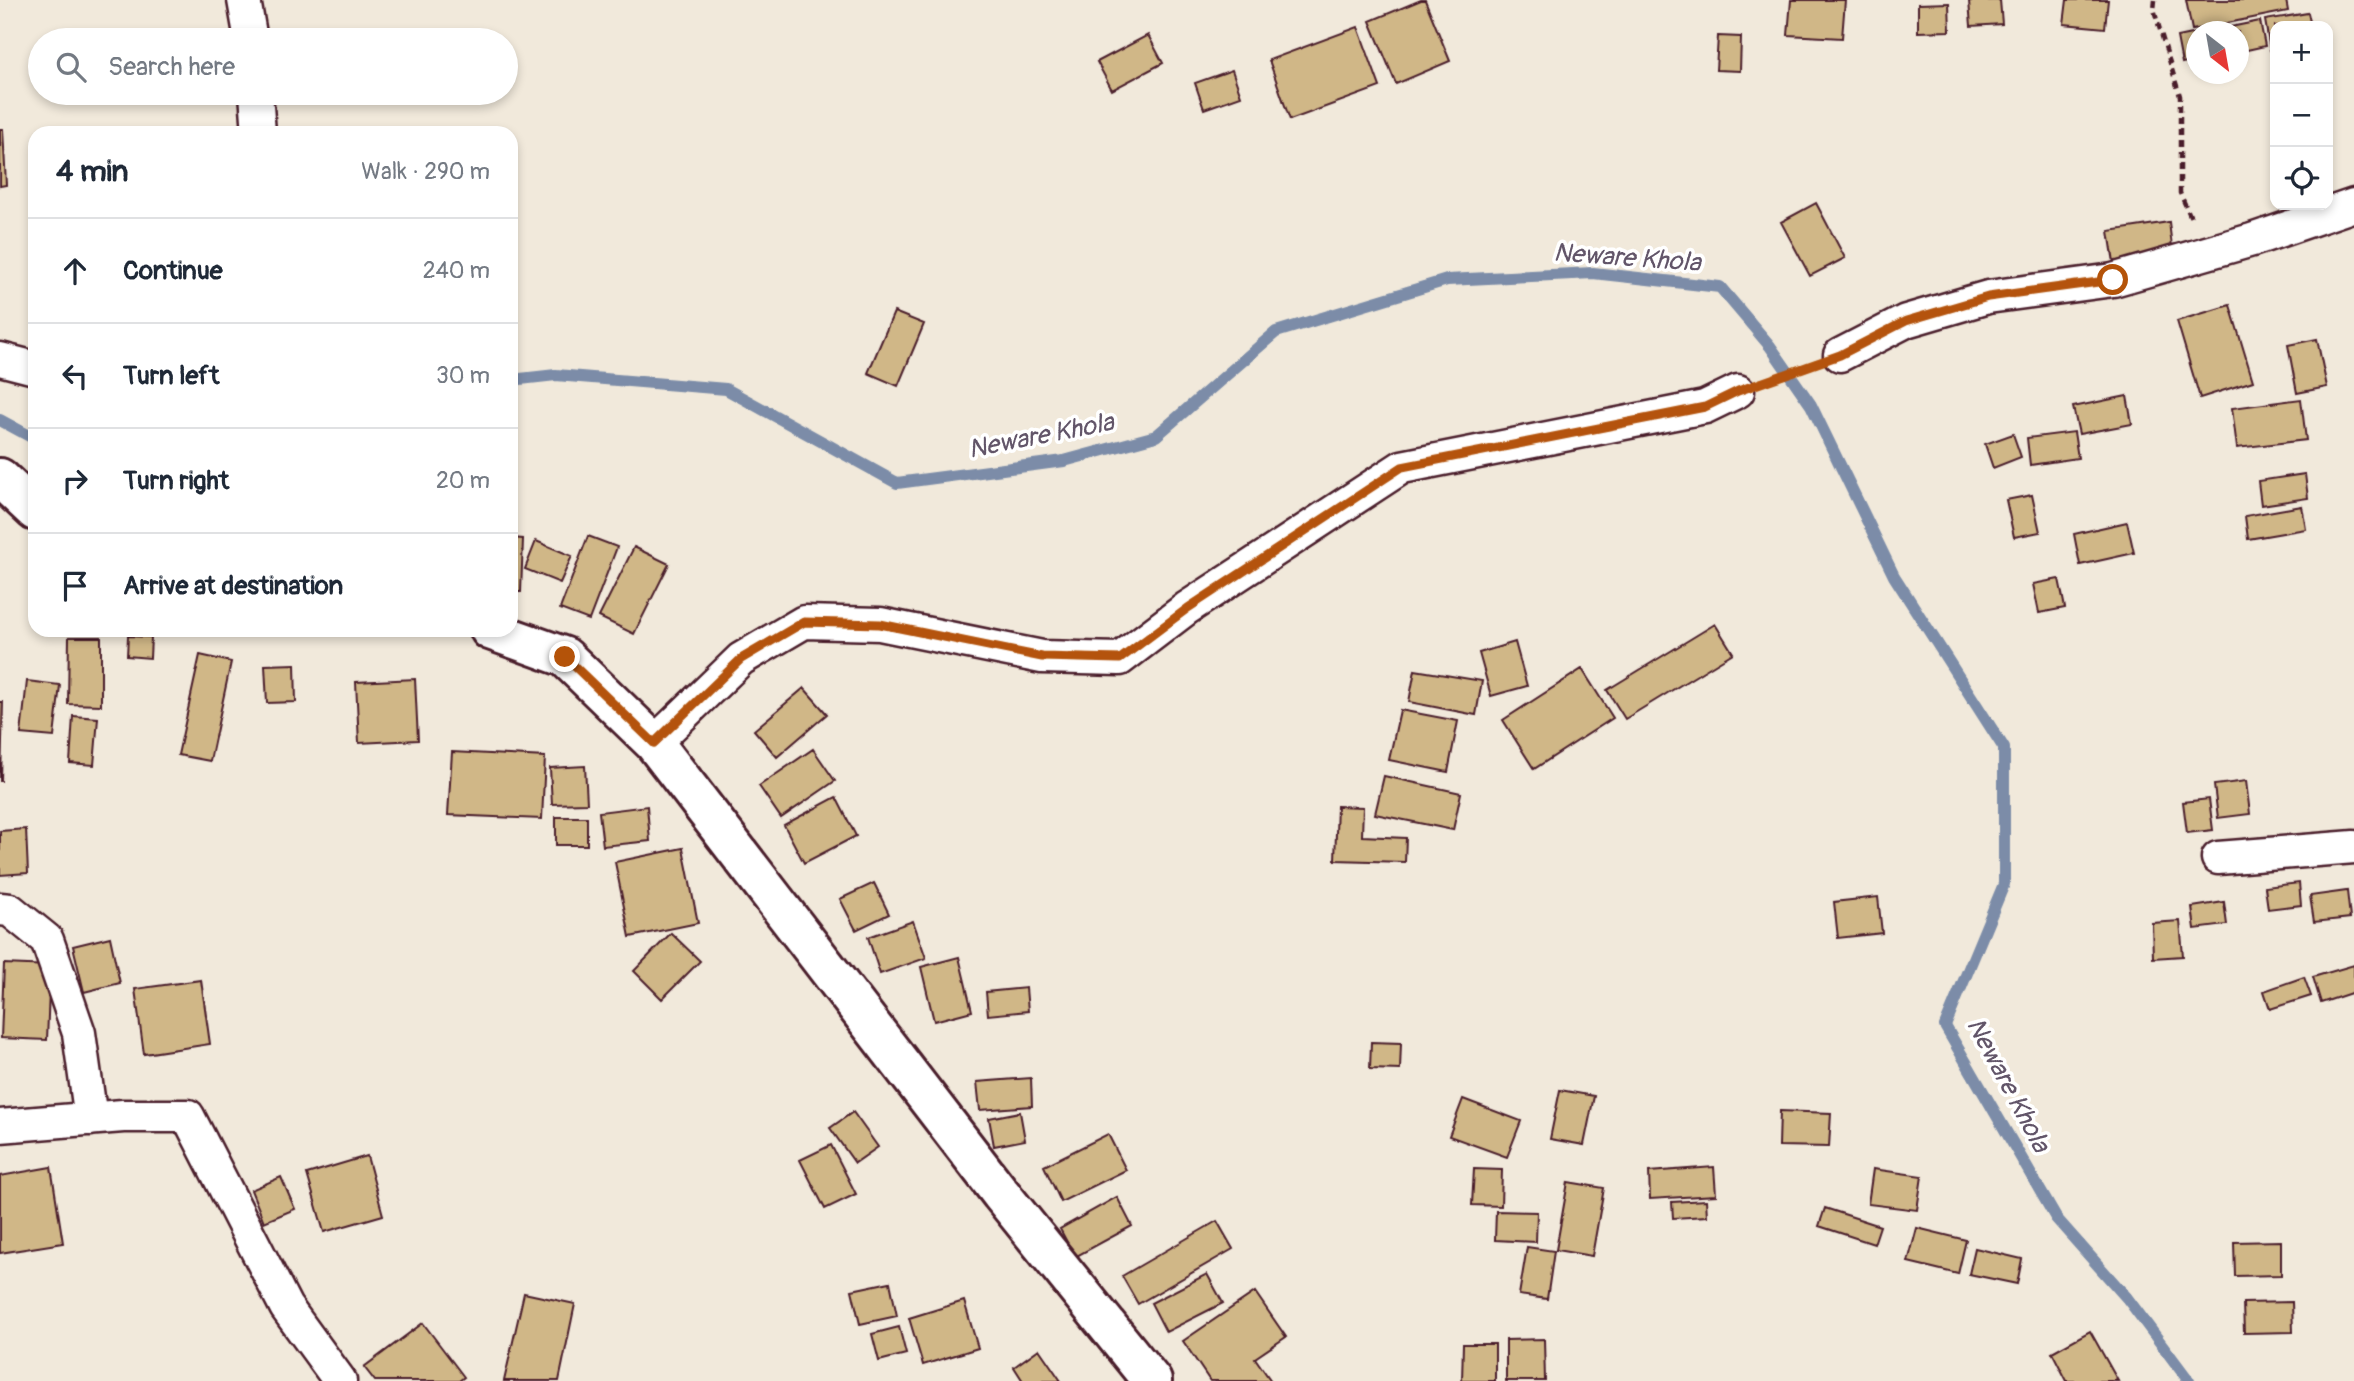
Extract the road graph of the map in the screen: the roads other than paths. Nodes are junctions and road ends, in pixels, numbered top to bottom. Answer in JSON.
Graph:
{"nodes":[{"id":1,"x":244,"y":0,"type":"edge"},
{"id":2,"x":249,"y":28,"type":"edge"},
{"id":3,"x":257,"y":105,"type":"edge"},
{"id":4,"x":258,"y":126,"type":"edge"},
{"id":5,"x":2354,"y":205,"type":"edge"},
{"id":6,"x":1840,"y":355,"type":"road end"},
{"id":7,"x":0,"y":359,"type":"edge"},
{"id":8,"x":28,"y":366,"type":"edge"},
{"id":9,"x":1738,"y":391,"type":"road end"},
{"id":10,"x":0,"y":478,"type":"edge"},
{"id":11,"x":28,"y":504,"type":"edge"},
{"id":12,"x":509,"y":637,"type":"edge"},
{"id":13,"x":654,"y":743,"type":"junction"},
{"id":14,"x":2354,"y":846,"type":"edge"},
{"id":15,"x":2218,"y":858,"type":"dead end"},
{"id":16,"x":0,"y":909,"type":"edge"},
{"id":17,"x":91,"y":1119,"type":"junction"},
{"id":18,"x":0,"y":1126,"type":"edge"},
{"id":19,"x":340,"y":1381,"type":"edge"},
{"id":20,"x":1152,"y":1381,"type":"edge"}],
"edges":[{"from":1,"to":2,"type":"street"},
{"from":3,"to":4,"type":"street"},
{"from":5,"to":6,"type":"street"},
{"from":7,"to":8,"type":"street"},
{"from":9,"to":13,"type":"street"},
{"from":10,"to":11,"type":"street"},
{"from":12,"to":13,"type":"street"},
{"from":13,"to":20,"type":"street"},
{"from":14,"to":15,"type":"street"},
{"from":16,"to":17,"type":"street"},
{"from":17,"to":18,"type":"street"},
{"from":17,"to":19,"type":"street"}]}
